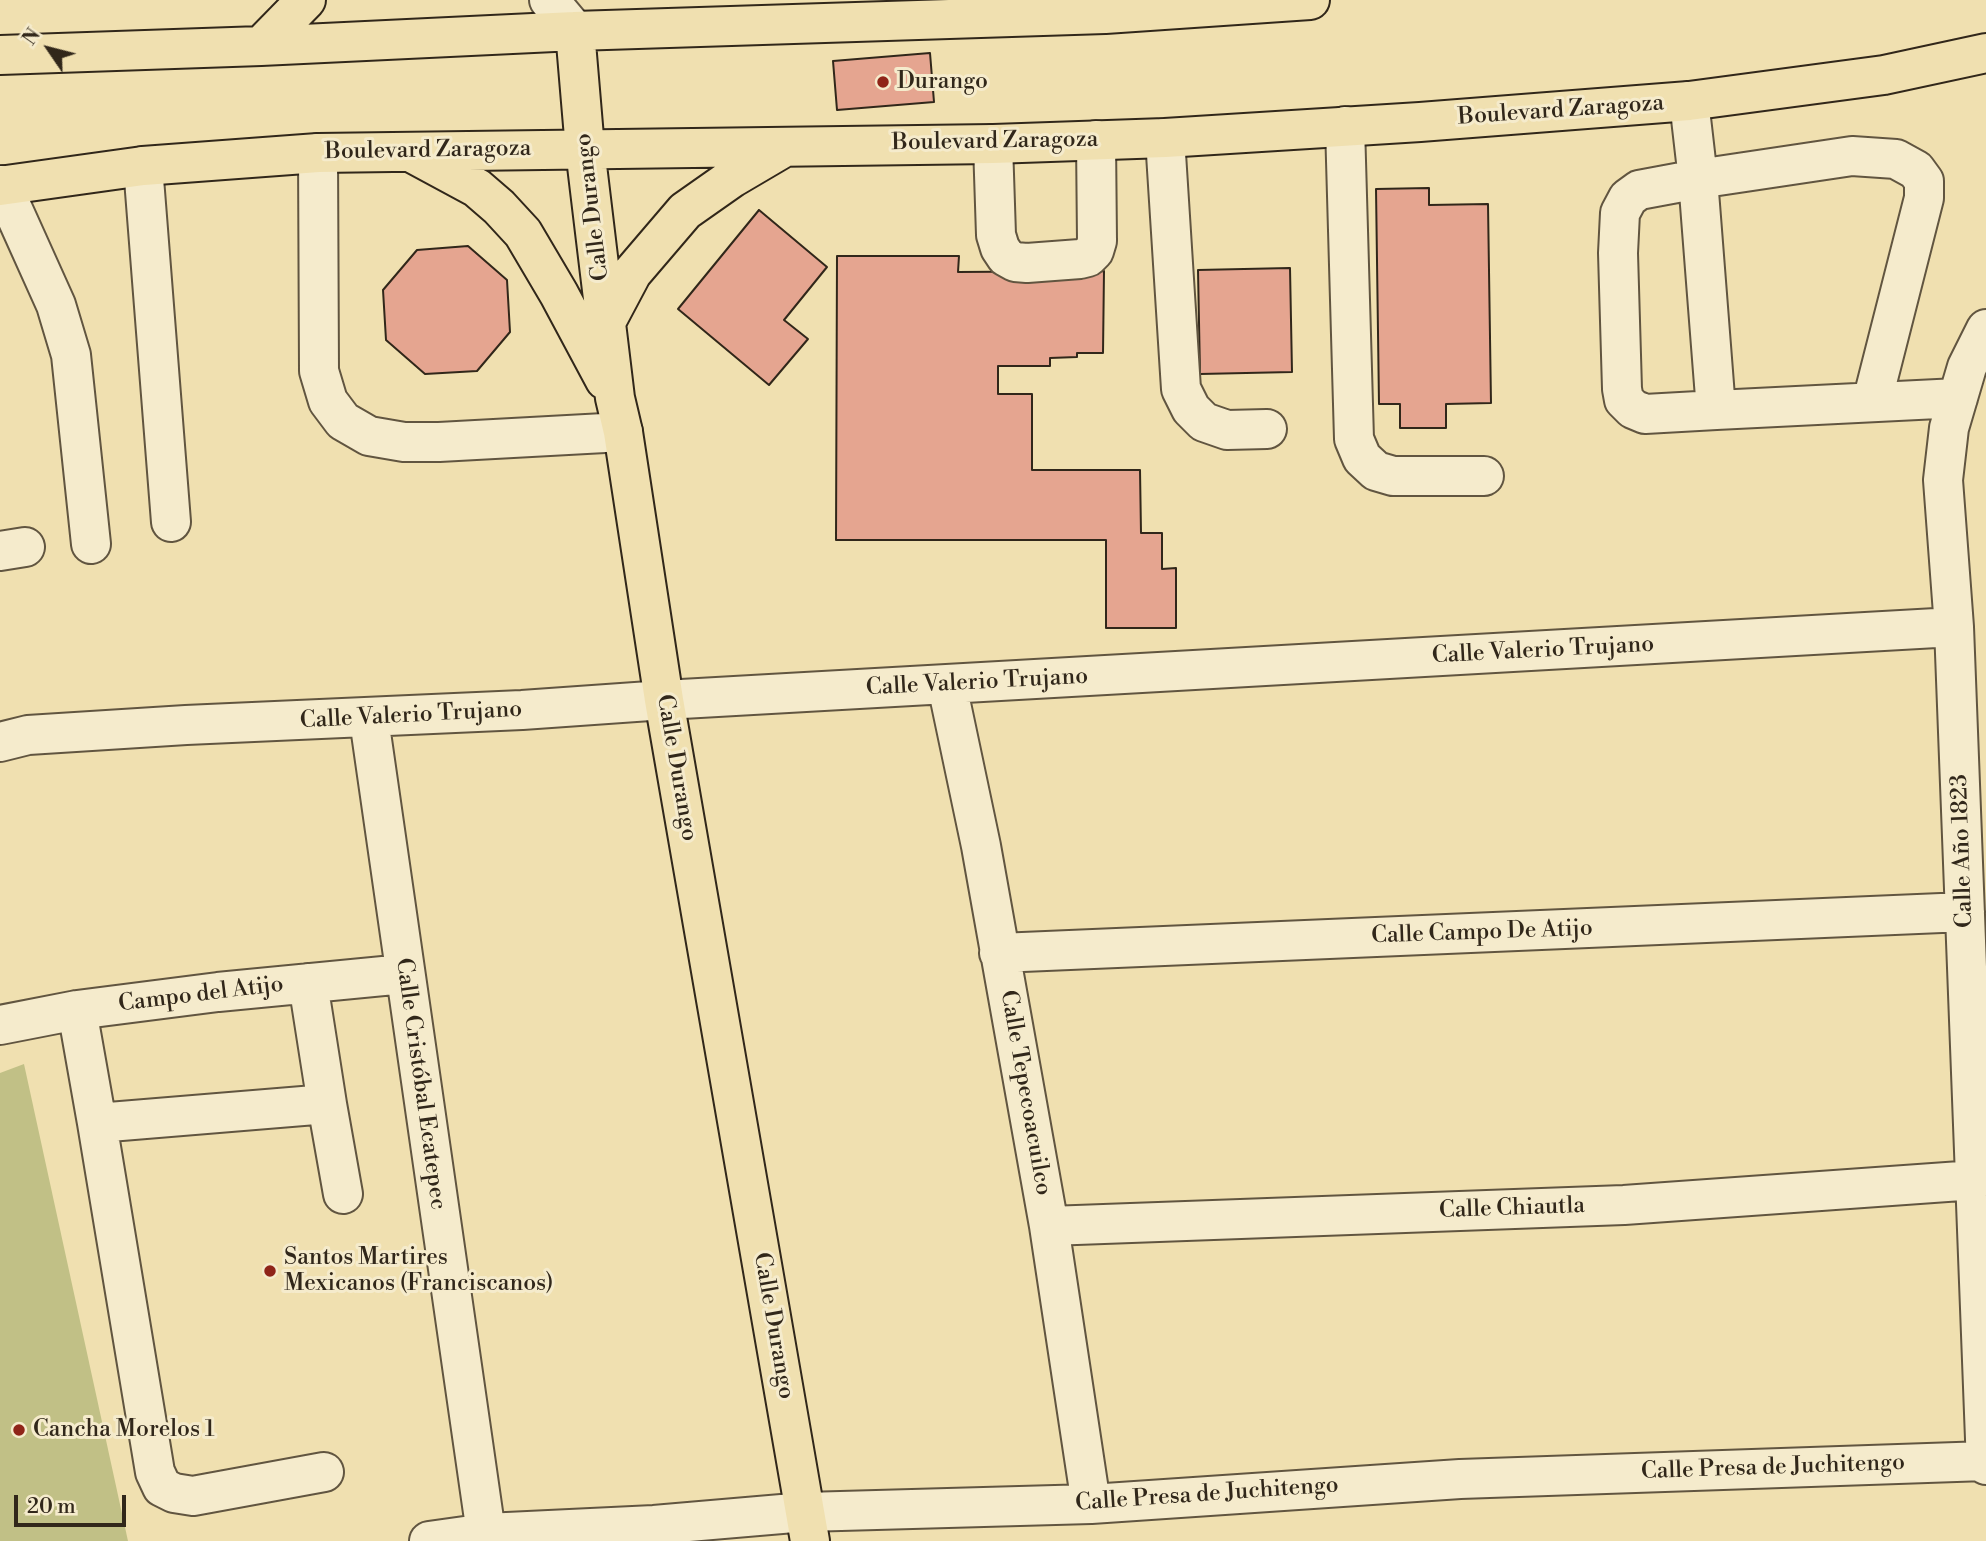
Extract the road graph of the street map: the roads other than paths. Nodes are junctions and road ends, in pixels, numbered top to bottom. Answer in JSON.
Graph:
{"nodes":[{"id":1,"x":306,"y":0,"type":"edge"},
{"id":2,"x":549,"y":0,"type":"edge"},
{"id":3,"x":1310,"y":0,"type":"edge"},
{"id":4,"x":854,"y":12,"type":"edge"},
{"id":5,"x":576,"y":15,"type":"edge"},
{"id":6,"x":261,"y":46,"type":"junction"},
{"id":7,"x":1986,"y":53,"type":"edge"},
{"id":8,"x":1,"y":55,"type":"edge"},
{"id":9,"x":1689,"y":102,"type":"junction"},
{"id":10,"x":1345,"y":126,"type":"junction"},
{"id":11,"x":1165,"y":138,"type":"junction"},
{"id":12,"x":1096,"y":140,"type":"junction"},
{"id":13,"x":993,"y":144,"type":"junction"},
{"id":14,"x":786,"y":146,"type":"junction"},
{"id":15,"x":585,"y":149,"type":"junction"},
{"id":16,"x":318,"y":153,"type":"junction"},
{"id":17,"x":412,"y":153,"type":"junction"},
{"id":18,"x":142,"y":166,"type":"junction"},
{"id":19,"x":1698,"y":178,"type":"junction"},
{"id":20,"x":1,"y":186,"type":"edge"},
{"id":21,"x":606,"y":322,"type":"junction"},
{"id":22,"x":1986,"y":329,"type":"edge"},
{"id":23,"x":1958,"y":398,"type":"junction"},
{"id":24,"x":1872,"y":402,"type":"junction"},
{"id":25,"x":1716,"y":410,"type":"junction"},
{"id":26,"x":619,"y":415,"type":"junction"},
{"id":27,"x":1267,"y":429,"type":"dead end"},
{"id":28,"x":1484,"y":476,"type":"dead end"},
{"id":29,"x":172,"y":522,"type":"dead end"},
{"id":30,"x":91,"y":544,"type":"dead end"},
{"id":31,"x":1954,"y":627,"type":"junction"},
{"id":32,"x":947,"y":685,"type":"junction"},
{"id":33,"x":664,"y":700,"type":"junction"},
{"id":34,"x":369,"y":719,"type":"junction"},
{"id":35,"x":0,"y":742,"type":"edge"},
{"id":36,"x":1965,"y":912,"type":"junction"},
{"id":37,"x":999,"y":953,"type":"junction"},
{"id":38,"x":404,"y":974,"type":"junction"},
{"id":39,"x":308,"y":983,"type":"junction"},
{"id":40,"x":77,"y":1010,"type":"junction"},
{"id":41,"x":0,"y":1025,"type":"edge"},
{"id":42,"x":327,"y":1104,"type":"junction"},
{"id":43,"x":97,"y":1124,"type":"junction"},
{"id":44,"x":1975,"y":1180,"type":"junction"},
{"id":45,"x":343,"y":1194,"type":"dead end"},
{"id":46,"x":1049,"y":1226,"type":"junction"},
{"id":47,"x":1986,"y":1463,"type":"edge"},
{"id":48,"x":324,"y":1472,"type":"dead end"},
{"id":49,"x":1091,"y":1504,"type":"junction"},
{"id":50,"x":808,"y":1527,"type":"edge"},
{"id":51,"x":486,"y":1533,"type":"junction"},
{"id":52,"x":429,"y":1541,"type":"edge"}],
"edges":[{"from":1,"to":6,"type":"main road"},
{"from":2,"to":5,"type":"street"},
{"from":3,"to":4,"type":"main road"},
{"from":4,"to":5,"type":"main road"},
{"from":5,"to":6,"type":"main road"},
{"from":5,"to":15,"type":"main road","name":"Calle Durango"},
{"from":6,"to":8,"type":"main road"},
{"from":7,"to":9,"type":"main road","name":"Boulevard Zaragoza"},
{"from":9,"to":10,"type":"main road","name":"Boulevard Zaragoza"},
{"from":9,"to":19,"type":"street"},
{"from":10,"to":11,"type":"main road","name":"Boulevard Zaragoza"},
{"from":10,"to":28,"type":"street"},
{"from":11,"to":12,"type":"main road","name":"Boulevard Zaragoza"},
{"from":11,"to":27,"type":"street"},
{"from":12,"to":13,"type":"main road","name":"Boulevard Zaragoza"},
{"from":12,"to":13,"type":"street"},
{"from":13,"to":14,"type":"main road","name":"Boulevard Zaragoza"},
{"from":14,"to":15,"type":"main road","name":"Boulevard Zaragoza"},
{"from":14,"to":21,"type":"main road"},
{"from":15,"to":17,"type":"main road","name":"Boulevard Zaragoza"},
{"from":15,"to":21,"type":"main road","name":"Calle Durango"},
{"from":16,"to":17,"type":"main road","name":"Boulevard Zaragoza"},
{"from":16,"to":18,"type":"main road","name":"Boulevard Zaragoza"},
{"from":16,"to":26,"type":"street"},
{"from":17,"to":26,"type":"main road"},
{"from":18,"to":20,"type":"main road","name":"Boulevard Zaragoza"},
{"from":18,"to":29,"type":"street"},
{"from":19,"to":24,"type":"street"},
{"from":19,"to":25,"type":"street"},
{"from":19,"to":25,"type":"street"},
{"from":20,"to":30,"type":"street"},
{"from":21,"to":26,"type":"main road","name":"Calle Durango"},
{"from":22,"to":23,"type":"street","name":"Calle Año 1823"},
{"from":23,"to":24,"type":"street"},
{"from":23,"to":31,"type":"street","name":"Calle Año 1823"},
{"from":24,"to":25,"type":"street"},
{"from":26,"to":33,"type":"main road","name":"Calle Durango"},
{"from":31,"to":32,"type":"street","name":"Calle Valerio Trujano"},
{"from":31,"to":36,"type":"street","name":"Calle Año 1823"},
{"from":32,"to":33,"type":"street","name":"Calle Valerio Trujano"},
{"from":32,"to":37,"type":"street","name":"Calle Tepecoacuilco"},
{"from":33,"to":34,"type":"street","name":"Calle Valerio Trujano"},
{"from":33,"to":50,"type":"main road","name":"Calle Durango"},
{"from":34,"to":35,"type":"street","name":"Calle Valerio Trujano"},
{"from":34,"to":38,"type":"street","name":"Calle Cristóbal Ecatepec"},
{"from":36,"to":37,"type":"street","name":"Calle Campo De Atijo"},
{"from":36,"to":44,"type":"street","name":"Calle Año 1823"},
{"from":37,"to":46,"type":"street","name":"Calle Tepecoacuilco"},
{"from":38,"to":39,"type":"street","name":"Campo del Atijo"},
{"from":38,"to":51,"type":"street","name":"Calle Cristóbal Ecatepec"},
{"from":39,"to":40,"type":"street","name":"Campo del Atijo"},
{"from":39,"to":42,"type":"street"},
{"from":40,"to":41,"type":"street","name":"Campo del Atijo"},
{"from":40,"to":43,"type":"street"},
{"from":42,"to":43,"type":"street"},
{"from":42,"to":45,"type":"street"},
{"from":43,"to":48,"type":"street"},
{"from":44,"to":46,"type":"street","name":"Calle Chiautla"},
{"from":44,"to":47,"type":"street","name":"Calle Año 1823"},
{"from":46,"to":49,"type":"street","name":"Calle Tepecoacuilco"},
{"from":47,"to":49,"type":"street","name":"Calle Presa de Juchitengo"},
{"from":49,"to":50,"type":"street","name":"Calle Presa de Juchitengo"},
{"from":50,"to":51,"type":"street","name":"Calle Presa de Juchitengo"},
{"from":51,"to":52,"type":"street","name":"Calle Presa de Juchitengo"}]}
